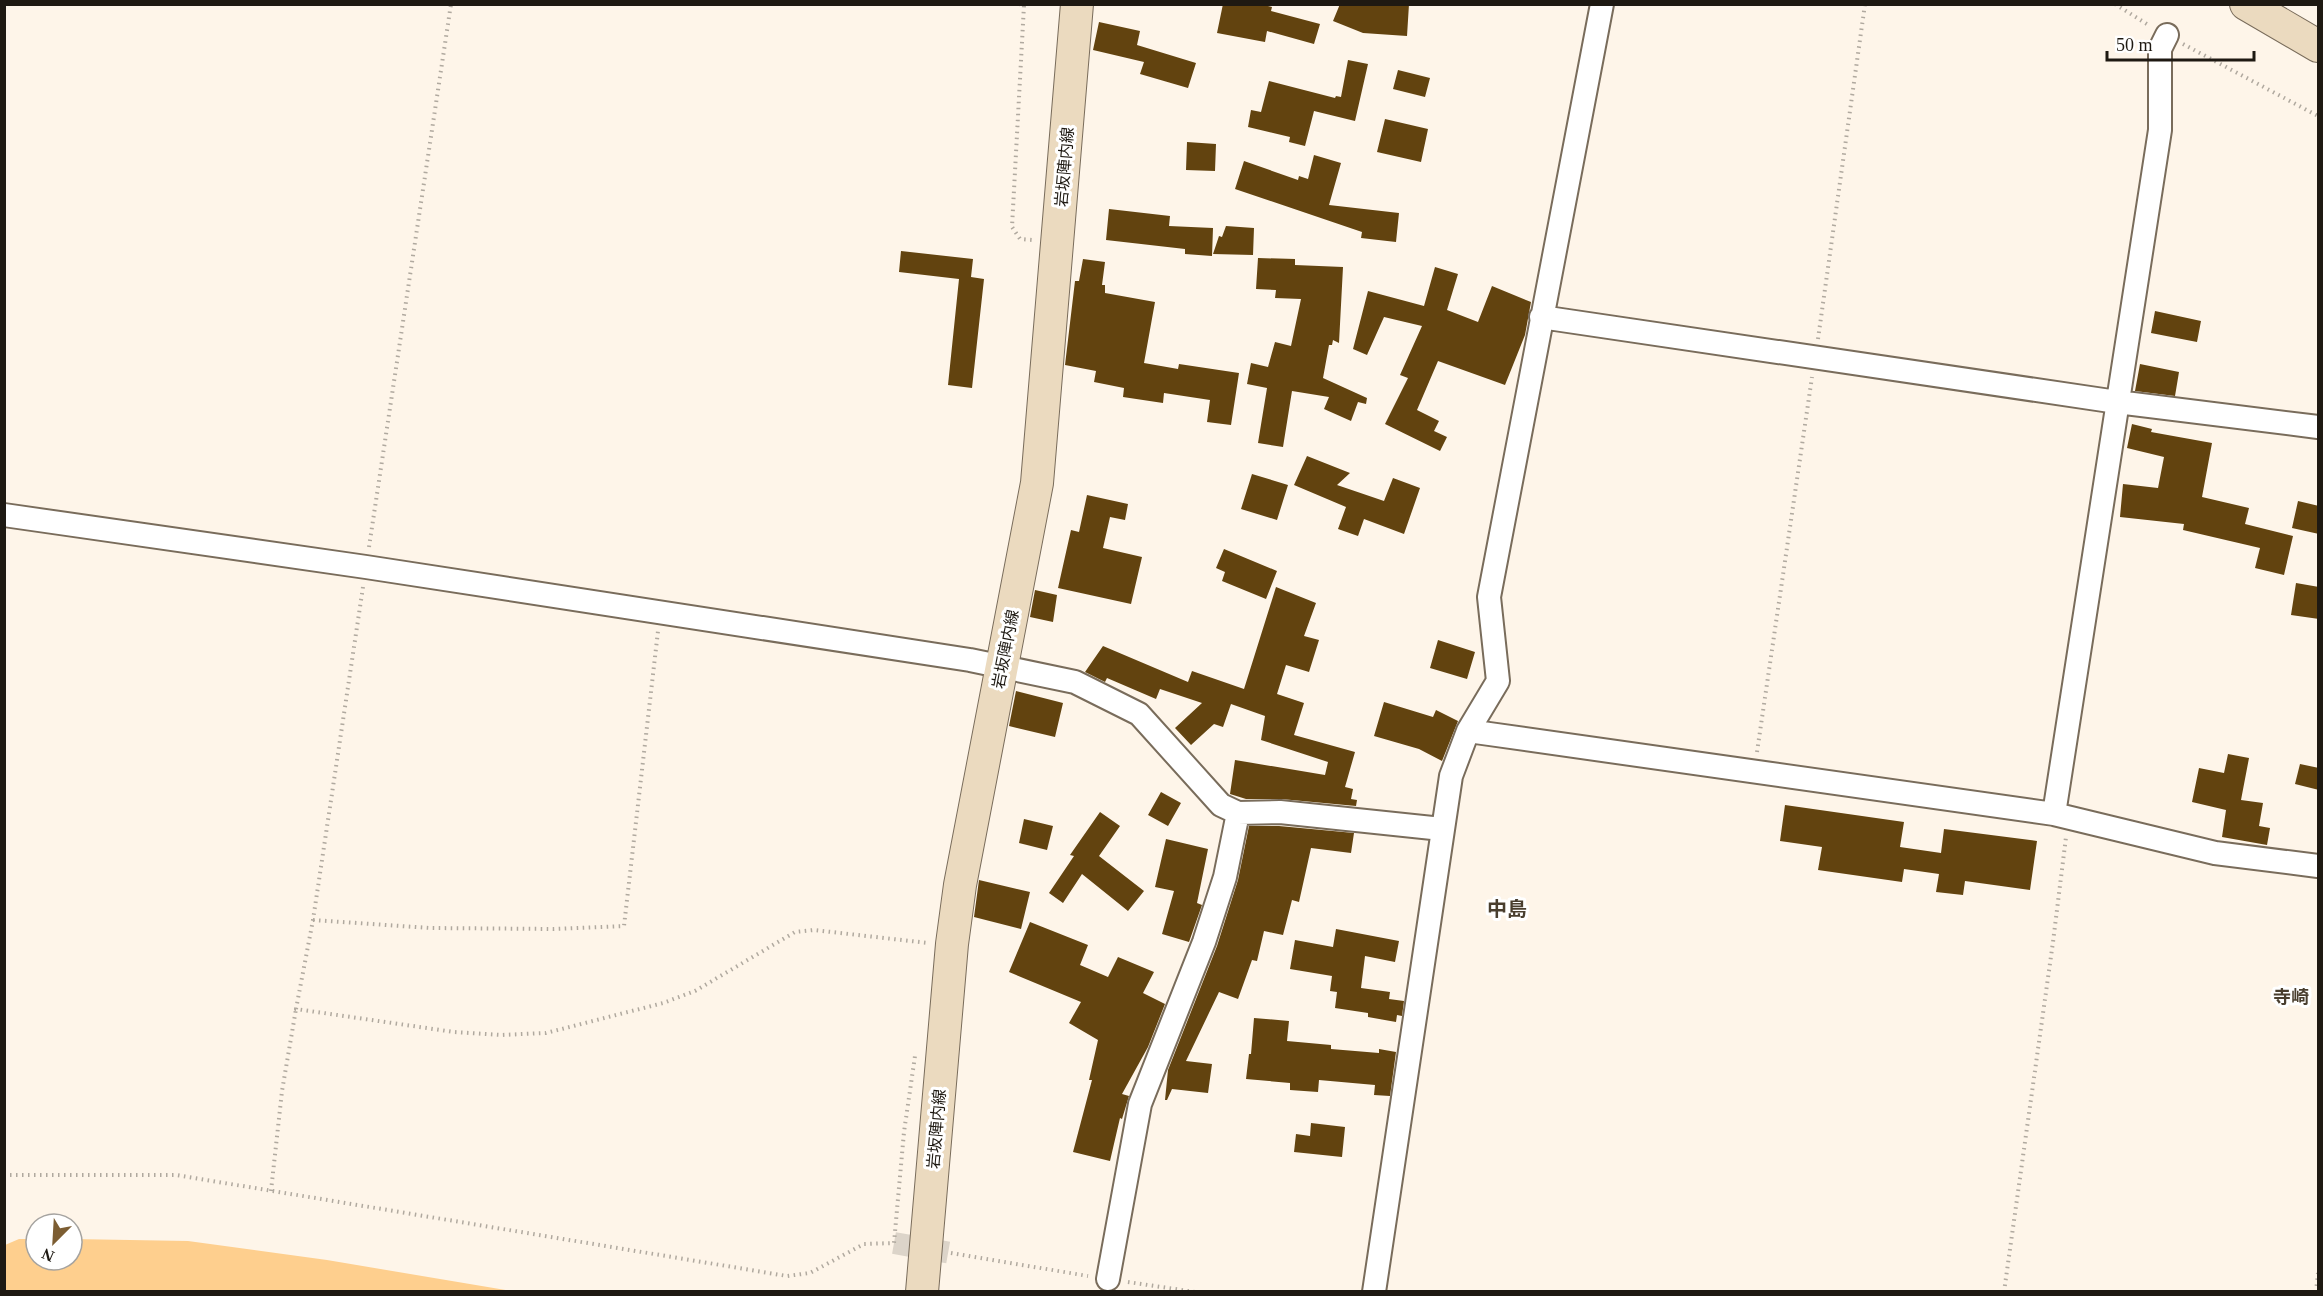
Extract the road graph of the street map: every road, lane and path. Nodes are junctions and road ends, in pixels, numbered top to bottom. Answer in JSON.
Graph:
{"nodes":[{"id":1,"x":450,"y":4,"type":"edge"},
{"id":2,"x":1019,"y":4,"type":"edge"},
{"id":3,"x":1077,"y":4,"type":"edge"},
{"id":4,"x":1602,"y":4,"type":"edge"},
{"id":5,"x":1865,"y":4,"type":"edge"},
{"id":6,"x":2115,"y":4,"type":"edge"},
{"id":7,"x":2246,"y":4,"type":"edge"},
{"id":8,"x":2167,"y":35,"type":"junction"},
{"id":9,"x":2319,"y":46,"type":"edge"},
{"id":10,"x":2319,"y":116,"type":"edge"},
{"id":11,"x":1058,"y":242,"type":"junction"},
{"id":12,"x":1541,"y":317,"type":"junction"},
{"id":13,"x":1815,"y":357,"type":"junction"},
{"id":14,"x":2117,"y":402,"type":"junction"},
{"id":15,"x":2319,"y":427,"type":"edge"},
{"id":16,"x":4,"y":515,"type":"edge"},
{"id":17,"x":366,"y":567,"type":"junction"},
{"id":18,"x":660,"y":612,"type":"junction"},
{"id":19,"x":1002,"y":668,"type":"junction"},
{"id":20,"x":1468,"y":731,"type":"junction"},
{"id":21,"x":1754,"y":773,"type":"junction"},
{"id":22,"x":1238,"y":813,"type":"junction"},
{"id":23,"x":2061,"y":816,"type":"junction"},
{"id":24,"x":1442,"y":829,"type":"junction"},
{"id":25,"x":2319,"y":866,"type":"edge"},
{"id":26,"x":313,"y":920,"type":"junction"},
{"id":27,"x":929,"y":943,"type":"dead end"},
{"id":28,"x":296,"y":1009,"type":"junction"},
{"id":29,"x":4,"y":1175,"type":"edge"},
{"id":30,"x":271,"y":1191,"type":"junction"},
{"id":31,"x":894,"y":1243,"type":"tunnel mouth"},
{"id":32,"x":951,"y":1253,"type":"tunnel mouth"},
{"id":33,"x":2319,"y":1273,"type":"edge"},
{"id":34,"x":1108,"y":1279,"type":"junction"},
{"id":35,"x":921,"y":1292,"type":"edge"},
{"id":36,"x":1195,"y":1292,"type":"edge"},
{"id":37,"x":1374,"y":1292,"type":"edge"},
{"id":38,"x":2004,"y":1292,"type":"edge"},
{"id":39,"x":2316,"y":1292,"type":"edge"}],
"edges":[{"from":1,"to":17,"type":"path"},
{"from":2,"to":11,"type":"path"},
{"from":3,"to":11,"type":"main road","name":"岩坂陣内線"},
{"from":4,"to":12,"type":"street"},
{"from":5,"to":13,"type":"path"},
{"from":6,"to":8,"type":"path"},
{"from":7,"to":9,"type":"main road"},
{"from":8,"to":10,"type":"path"},
{"from":8,"to":14,"type":"street"},
{"from":11,"to":19,"type":"main road","name":"岩坂陣内線"},
{"from":12,"to":13,"type":"street"},
{"from":12,"to":20,"type":"street"},
{"from":13,"to":14,"type":"street"},
{"from":13,"to":21,"type":"path"},
{"from":14,"to":15,"type":"street"},
{"from":14,"to":23,"type":"street"},
{"from":16,"to":17,"type":"street"},
{"from":17,"to":18,"type":"street"},
{"from":17,"to":26,"type":"path"},
{"from":18,"to":19,"type":"street"},
{"from":18,"to":26,"type":"path"},
{"from":19,"to":22,"type":"street"},
{"from":19,"to":35,"type":"main road","name":"岩坂陣内線"},
{"from":20,"to":21,"type":"street"},
{"from":20,"to":24,"type":"street"},
{"from":21,"to":23,"type":"street"},
{"from":22,"to":24,"type":"street"},
{"from":22,"to":34,"type":"street"},
{"from":23,"to":25,"type":"street"},
{"from":23,"to":38,"type":"path"},
{"from":24,"to":37,"type":"street"},
{"from":26,"to":28,"type":"path"},
{"from":27,"to":28,"type":"path"},
{"from":28,"to":30,"type":"path"},
{"from":29,"to":30,"type":"path"},
{"from":30,"to":31,"type":"path"},
{"from":32,"to":34,"type":"path"},
{"from":33,"to":39,"type":"path"},
{"from":34,"to":36,"type":"path"}]}
